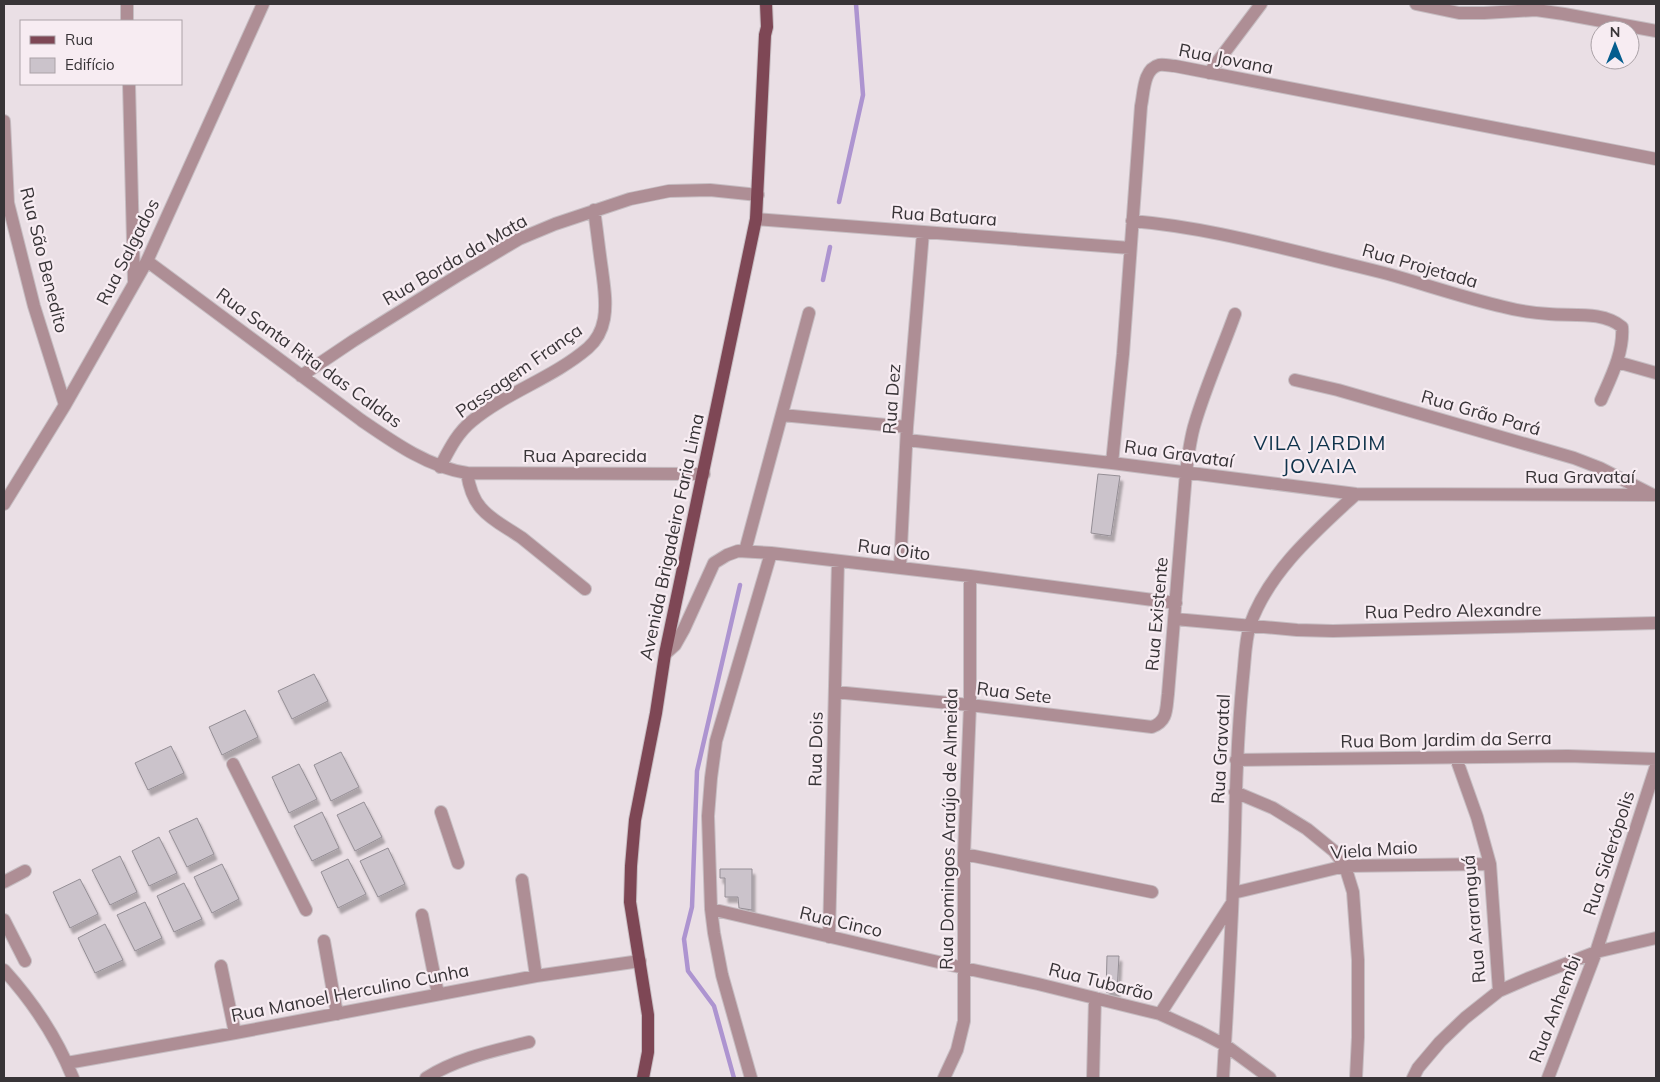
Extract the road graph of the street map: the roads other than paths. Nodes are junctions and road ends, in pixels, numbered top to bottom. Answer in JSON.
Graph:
{"nodes":[{"id":1,"x":127,"y":4,"type":"edge"},
{"id":2,"x":263,"y":4,"type":"edge"},
{"id":3,"x":766,"y":4,"type":"edge"},
{"id":4,"x":1261,"y":4,"type":"edge"},
{"id":5,"x":1416,"y":4,"type":"edge"},
{"id":6,"x":127,"y":20,"type":"edge"},
{"id":7,"x":1656,"y":31,"type":"edge"},
{"id":8,"x":1209,"y":73,"type":"junction"},
{"id":9,"x":129,"y":85,"type":"edge"},
{"id":10,"x":4,"y":121,"type":"edge"},
{"id":11,"x":1656,"y":160,"type":"edge"},
{"id":12,"x":758,"y":195,"type":"junction"},
{"id":13,"x":6,"y":203,"type":"edge"},
{"id":14,"x":594,"y":210,"type":"junction"},
{"id":15,"x":756,"y":220,"type":"junction"},
{"id":16,"x":1132,"y":221,"type":"junction"},
{"id":17,"x":922,"y":232,"type":"junction"},
{"id":18,"x":1130,"y":248,"type":"junction"},
{"id":19,"x":147,"y":261,"type":"junction"},
{"id":20,"x":134,"y":284,"type":"junction"},
{"id":21,"x":809,"y":314,"type":"dead end"},
{"id":22,"x":1236,"y":314,"type":"dead end"},
{"id":23,"x":1617,"y":362,"type":"junction"},
{"id":24,"x":1656,"y":373,"type":"edge"},
{"id":25,"x":300,"y":376,"type":"junction"},
{"id":26,"x":1295,"y":380,"type":"dead end"},
{"id":27,"x":1601,"y":400,"type":"dead end"},
{"id":28,"x":65,"y":405,"type":"junction"},
{"id":29,"x":782,"y":415,"type":"junction"},
{"id":30,"x":907,"y":433,"type":"junction"},
{"id":31,"x":1112,"y":463,"type":"junction"},
{"id":32,"x":440,"y":467,"type":"junction"},
{"id":33,"x":467,"y":473,"type":"junction"},
{"id":34,"x":1186,"y":473,"type":"junction"},
{"id":35,"x":704,"y":474,"type":"junction"},
{"id":36,"x":1356,"y":494,"type":"junction"},
{"id":37,"x":1654,"y":495,"type":"edge"},
{"id":38,"x":4,"y":504,"type":"edge"},
{"id":39,"x":745,"y":551,"type":"junction"},
{"id":40,"x":771,"y":553,"type":"junction"},
{"id":41,"x":838,"y":561,"type":"junction"},
{"id":42,"x":900,"y":568,"type":"junction"},
{"id":43,"x":970,"y":576,"type":"junction"},
{"id":44,"x":585,"y":589,"type":"dead end"},
{"id":45,"x":1176,"y":603,"type":"junction"},
{"id":46,"x":1175,"y":619,"type":"junction"},
{"id":47,"x":1656,"y":623,"type":"edge"},
{"id":48,"x":1250,"y":626,"type":"junction"},
{"id":49,"x":665,"y":654,"type":"junction"},
{"id":50,"x":835,"y":692,"type":"junction"},
{"id":51,"x":970,"y":705,"type":"junction"},
{"id":52,"x":1128,"y":724,"type":"joint"},
{"id":53,"x":1456,"y":758,"type":"junction"},
{"id":54,"x":1656,"y":759,"type":"edge"},
{"id":55,"x":1236,"y":760,"type":"junction"},
{"id":56,"x":233,"y":764,"type":"dead end"},
{"id":57,"x":1656,"y":766,"type":"edge"},
{"id":58,"x":1236,"y":792,"type":"junction"},
{"id":59,"x":441,"y":812,"type":"dead end"},
{"id":60,"x":964,"y":854,"type":"junction"},
{"id":61,"x":458,"y":862,"type":"dead end"},
{"id":62,"x":1490,"y":864,"type":"junction"},
{"id":63,"x":1345,"y":866,"type":"junction"},
{"id":64,"x":24,"y":871,"type":"dead end"},
{"id":65,"x":522,"y":880,"type":"dead end"},
{"id":66,"x":4,"y":882,"type":"edge"},
{"id":67,"x":1152,"y":892,"type":"dead end"},
{"id":68,"x":1233,"y":897,"type":"junction"},
{"id":69,"x":711,"y":909,"type":"junction"},
{"id":70,"x":306,"y":910,"type":"dead end"},
{"id":71,"x":422,"y":915,"type":"dead end"},
{"id":72,"x":4,"y":920,"type":"edge"},
{"id":73,"x":829,"y":937,"type":"junction"},
{"id":74,"x":1656,"y":938,"type":"edge"},
{"id":75,"x":324,"y":941,"type":"dead end"},
{"id":76,"x":1596,"y":952,"type":"junction"},
{"id":77,"x":25,"y":961,"type":"dead end"},
{"id":78,"x":640,"y":961,"type":"junction"},
{"id":79,"x":221,"y":966,"type":"dead end"},
{"id":80,"x":964,"y":968,"type":"junction"},
{"id":81,"x":4,"y":970,"type":"edge"},
{"id":82,"x":536,"y":976,"type":"junction"},
{"id":83,"x":1499,"y":991,"type":"junction"},
{"id":84,"x":438,"y":994,"type":"junction"},
{"id":85,"x":1095,"y":998,"type":"junction"},
{"id":86,"x":337,"y":1014,"type":"junction"},
{"id":87,"x":1160,"y":1014,"type":"junction"},
{"id":88,"x":235,"y":1033,"type":"junction"},
{"id":89,"x":529,"y":1042,"type":"dead end"},
{"id":90,"x":1225,"y":1045,"type":"junction"},
{"id":91,"x":67,"y":1063,"type":"junction"},
{"id":92,"x":1416,"y":1073,"type":"edge"},
{"id":93,"x":73,"y":1078,"type":"edge"},
{"id":94,"x":426,"y":1078,"type":"edge"},
{"id":95,"x":643,"y":1078,"type":"edge"},
{"id":96,"x":751,"y":1078,"type":"edge"},
{"id":97,"x":944,"y":1078,"type":"edge"},
{"id":98,"x":1093,"y":1078,"type":"edge"},
{"id":99,"x":1223,"y":1078,"type":"edge"},
{"id":100,"x":1270,"y":1078,"type":"edge"},
{"id":101,"x":1356,"y":1078,"type":"edge"},
{"id":102,"x":1408,"y":1078,"type":"edge"},
{"id":103,"x":1548,"y":1078,"type":"edge"}],
"edges":[{"from":1,"to":6,"type":"street"},
{"from":2,"to":19,"type":"street","name":"Rua Salgados"},
{"from":3,"to":12,"type":"main road","name":"Avenida Brigadeiro Faria Lima"},
{"from":4,"to":8,"type":"street"},
{"from":5,"to":7,"type":"street"},
{"from":8,"to":11,"type":"street","name":"Rua Jovana"},
{"from":8,"to":16,"type":"street","name":"Rua Jovana"},
{"from":9,"to":20,"type":"street"},
{"from":10,"to":13,"type":"street","name":"Rua São Benedito"},
{"from":12,"to":14,"type":"street","name":"Rua Borda da Mata"},
{"from":12,"to":15,"type":"main road","name":"Avenida Brigadeiro Faria Lima"},
{"from":13,"to":28,"type":"street","name":"Rua São Benedito"},
{"from":14,"to":25,"type":"street","name":"Rua Borda da Mata"},
{"from":14,"to":32,"type":"street","name":"Passagem França"},
{"from":15,"to":17,"type":"street","name":"Rua Batuara"},
{"from":15,"to":35,"type":"main road","name":"Avenida Brigadeiro Faria Lima"},
{"from":16,"to":18,"type":"street","name":"Rua Jovana"},
{"from":16,"to":23,"type":"street","name":"Rua Projetada"},
{"from":17,"to":18,"type":"street","name":"Rua Batuara"},
{"from":17,"to":30,"type":"street","name":"Rua Dez"},
{"from":18,"to":31,"type":"street","name":"Rua Jovana"},
{"from":19,"to":20,"type":"street","name":"Rua Salgados"},
{"from":19,"to":25,"type":"street","name":"Rua Santa Rita das Caldas"},
{"from":20,"to":28,"type":"street","name":"Rua Salgados"},
{"from":21,"to":29,"type":"street"},
{"from":22,"to":34,"type":"street","name":"Rua Existente"},
{"from":23,"to":24,"type":"street"},
{"from":23,"to":27,"type":"street"},
{"from":25,"to":32,"type":"street","name":"Rua Santa Rita das Caldas"},
{"from":26,"to":37,"type":"street","name":"Rua Grão Pará"},
{"from":28,"to":38,"type":"street","name":"Rua Salgados"},
{"from":29,"to":30,"type":"street","name":"Rua Gravataí"},
{"from":29,"to":39,"type":"street"},
{"from":30,"to":31,"type":"street","name":"Rua Gravataí"},
{"from":30,"to":42,"type":"street","name":"Rua Dez"},
{"from":31,"to":34,"type":"street","name":"Rua Gravataí"},
{"from":32,"to":33,"type":"street","name":"Rua Santa Rita das Caldas"},
{"from":33,"to":35,"type":"street","name":"Rua Aparecida"},
{"from":33,"to":44,"type":"street"},
{"from":34,"to":36,"type":"street","name":"Rua Gravataí"},
{"from":34,"to":45,"type":"street","name":"Rua Existente"},
{"from":35,"to":49,"type":"main road","name":"Avenida Brigadeiro Faria Lima"},
{"from":36,"to":37,"type":"street","name":"Rua Gravataí"},
{"from":36,"to":48,"type":"street","name":"Rua Gravatal"},
{"from":39,"to":40,"type":"street","name":"Rua Oito"},
{"from":39,"to":49,"type":"street","name":"Rua Oito"},
{"from":40,"to":41,"type":"street","name":"Rua Oito"},
{"from":40,"to":69,"type":"street"},
{"from":41,"to":42,"type":"street","name":"Rua Oito"},
{"from":41,"to":50,"type":"street","name":"Rua Dois"},
{"from":42,"to":43,"type":"street","name":"Rua Oito"},
{"from":43,"to":45,"type":"street","name":"Rua Oito"},
{"from":43,"to":51,"type":"street","name":"Rua Domingos Araújo de Almeida"},
{"from":45,"to":46,"type":"street","name":"Rua Existente"},
{"from":46,"to":48,"type":"street"},
{"from":46,"to":52,"type":"street","name":"Rua Existente"},
{"from":47,"to":48,"type":"street","name":"Rua Pedro Alexandre"},
{"from":48,"to":55,"type":"street","name":"Rua Gravatal"},
{"from":49,"to":78,"type":"main road","name":"Avenida Brigadeiro Faria Lima"},
{"from":50,"to":51,"type":"street","name":"Rua Sete"},
{"from":50,"to":73,"type":"street","name":"Rua Dois"},
{"from":51,"to":52,"type":"street","name":"Rua Sete"},
{"from":51,"to":60,"type":"street","name":"Rua Domingos Araújo de Almeida"},
{"from":53,"to":54,"type":"street","name":"Rua Bom Jardim da Serra"},
{"from":53,"to":55,"type":"street","name":"Rua Bom Jardim da Serra"},
{"from":53,"to":62,"type":"street","name":"Rua Araranguá"},
{"from":55,"to":58,"type":"street","name":"Rua Gravatal"},
{"from":56,"to":70,"type":"street"},
{"from":57,"to":76,"type":"street","name":"Rua Siderópolis"},
{"from":58,"to":63,"type":"street"},
{"from":58,"to":68,"type":"street","name":"Rua Gravatal"},
{"from":59,"to":61,"type":"street"},
{"from":60,"to":67,"type":"street"},
{"from":60,"to":80,"type":"street","name":"Rua Domingos Araújo de Almeida"},
{"from":62,"to":63,"type":"street","name":"Viela Maio"},
{"from":62,"to":83,"type":"street","name":"Rua Araranguá"},
{"from":63,"to":68,"type":"street","name":"Viela Maio"},
{"from":63,"to":101,"type":"street"},
{"from":64,"to":66,"type":"street"},
{"from":65,"to":82,"type":"street"},
{"from":68,"to":87,"type":"street"},
{"from":68,"to":90,"type":"street","name":"Rua Gravatal"},
{"from":69,"to":73,"type":"street","name":"Rua Cinco"},
{"from":69,"to":96,"type":"street"},
{"from":71,"to":84,"type":"street"},
{"from":72,"to":77,"type":"street"},
{"from":73,"to":80,"type":"street","name":"Rua Cinco"},
{"from":74,"to":76,"type":"street"},
{"from":75,"to":86,"type":"street"},
{"from":76,"to":83,"type":"street"},
{"from":76,"to":103,"type":"street","name":"Rua Anhembi"},
{"from":78,"to":82,"type":"street","name":"Rua Manoel Herculino Cunha"},
{"from":78,"to":95,"type":"main road","name":"Avenida Brigadeiro Faria Lima"},
{"from":79,"to":88,"type":"street"},
{"from":80,"to":85,"type":"street","name":"Rua Tubarão"},
{"from":80,"to":97,"type":"street","name":"Rua Domingos Araújo de Almeida"},
{"from":81,"to":91,"type":"street"},
{"from":82,"to":84,"type":"street","name":"Rua Manoel Herculino Cunha"},
{"from":83,"to":92,"type":"street"},
{"from":84,"to":86,"type":"street","name":"Rua Manoel Herculino Cunha"},
{"from":85,"to":87,"type":"street","name":"Rua Tubarão"},
{"from":85,"to":98,"type":"street"},
{"from":86,"to":88,"type":"street","name":"Rua Manoel Herculino Cunha"},
{"from":87,"to":90,"type":"street","name":"Rua Tubarão"},
{"from":88,"to":91,"type":"street","name":"Rua Manoel Herculino Cunha"},
{"from":89,"to":94,"type":"street"},
{"from":90,"to":99,"type":"street","name":"Rua Gravatal"},
{"from":90,"to":100,"type":"street","name":"Rua Tubarão"},
{"from":91,"to":93,"type":"street"},
{"from":92,"to":102,"type":"street"}]}
